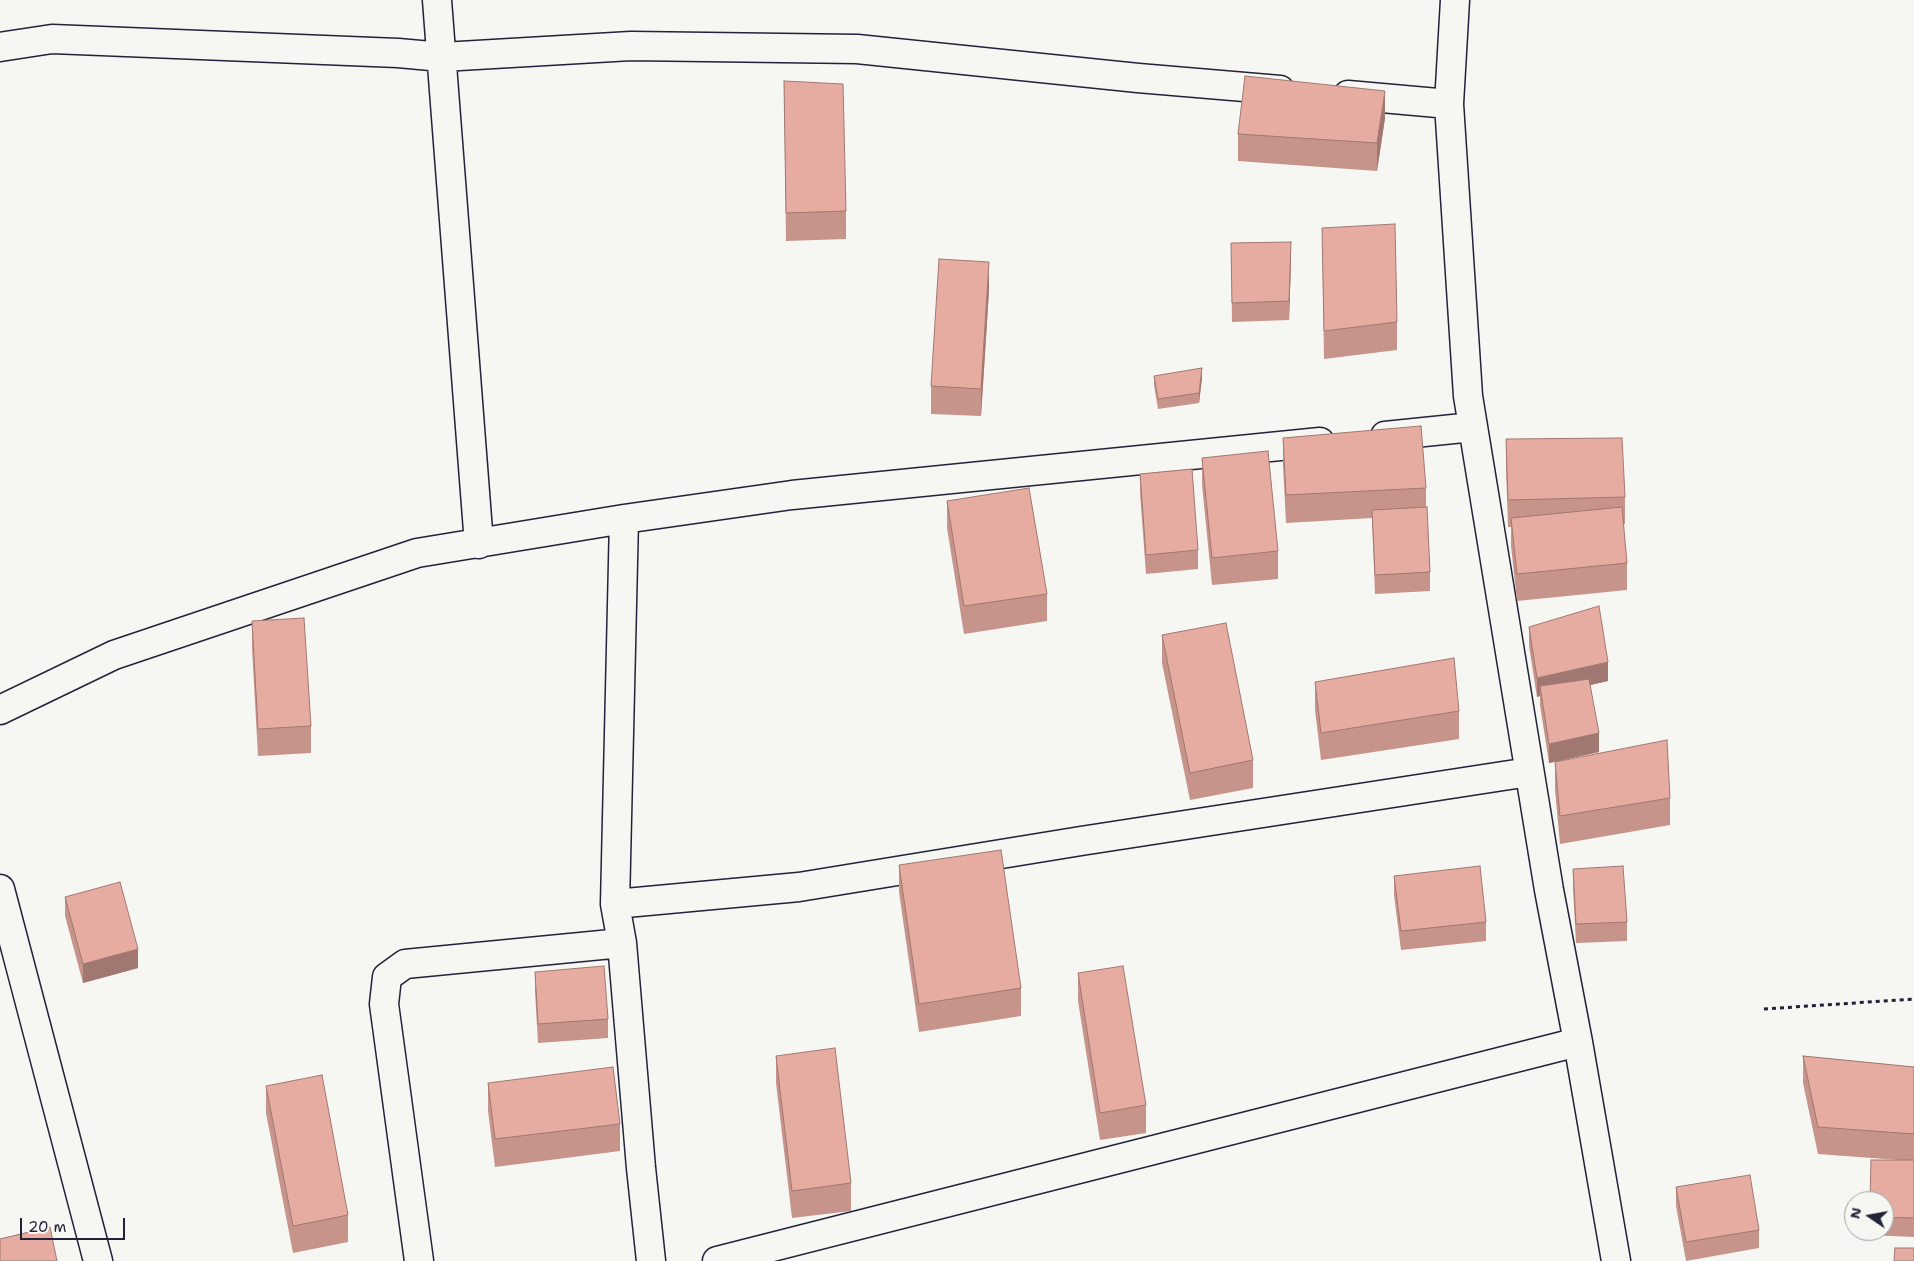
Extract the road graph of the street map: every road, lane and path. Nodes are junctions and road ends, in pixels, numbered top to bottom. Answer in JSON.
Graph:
{"nodes":[{"id":1,"x":437,"y":0,"type":"edge"},
{"id":2,"x":1455,"y":0,"type":"edge"},
{"id":3,"x":0,"y":47,"type":"edge"},
{"id":4,"x":442,"y":57,"type":"junction"},
{"id":5,"x":1450,"y":104,"type":"junction"},
{"id":6,"x":1473,"y":427,"type":"junction"},
{"id":7,"x":624,"y":519,"type":"junction"},
{"id":8,"x":479,"y":544,"type":"junction"},
{"id":9,"x":0,"y":710,"type":"edge"},
{"id":10,"x":1529,"y":772,"type":"junction"},
{"id":11,"x":0,"y":888,"type":"edge"},
{"id":12,"x":615,"y":904,"type":"junction"},
{"id":13,"x":622,"y":943,"type":"junction"},
{"id":14,"x":1914,"y":999,"type":"edge"},
{"id":15,"x":1764,"y":1009,"type":"dead end"},
{"id":16,"x":1578,"y":1042,"type":"junction"},
{"id":17,"x":98,"y":1261,"type":"edge"},
{"id":18,"x":419,"y":1261,"type":"edge"},
{"id":19,"x":651,"y":1261,"type":"edge"},
{"id":20,"x":717,"y":1261,"type":"edge"},
{"id":21,"x":1616,"y":1261,"type":"edge"}],
"edges":[{"from":1,"to":4,"type":"street"},
{"from":2,"to":5,"type":"street"},
{"from":3,"to":4,"type":"street"},
{"from":4,"to":5,"type":"street"},
{"from":4,"to":8,"type":"street"},
{"from":5,"to":6,"type":"street"},
{"from":6,"to":7,"type":"street"},
{"from":6,"to":10,"type":"street"},
{"from":7,"to":8,"type":"street"},
{"from":7,"to":12,"type":"street"},
{"from":8,"to":9,"type":"street"},
{"from":10,"to":12,"type":"street"},
{"from":10,"to":16,"type":"street"},
{"from":11,"to":17,"type":"street"},
{"from":12,"to":13,"type":"street"},
{"from":13,"to":18,"type":"street"},
{"from":13,"to":19,"type":"street"},
{"from":14,"to":15,"type":"path"},
{"from":16,"to":20,"type":"street"},
{"from":16,"to":21,"type":"street"}]}
